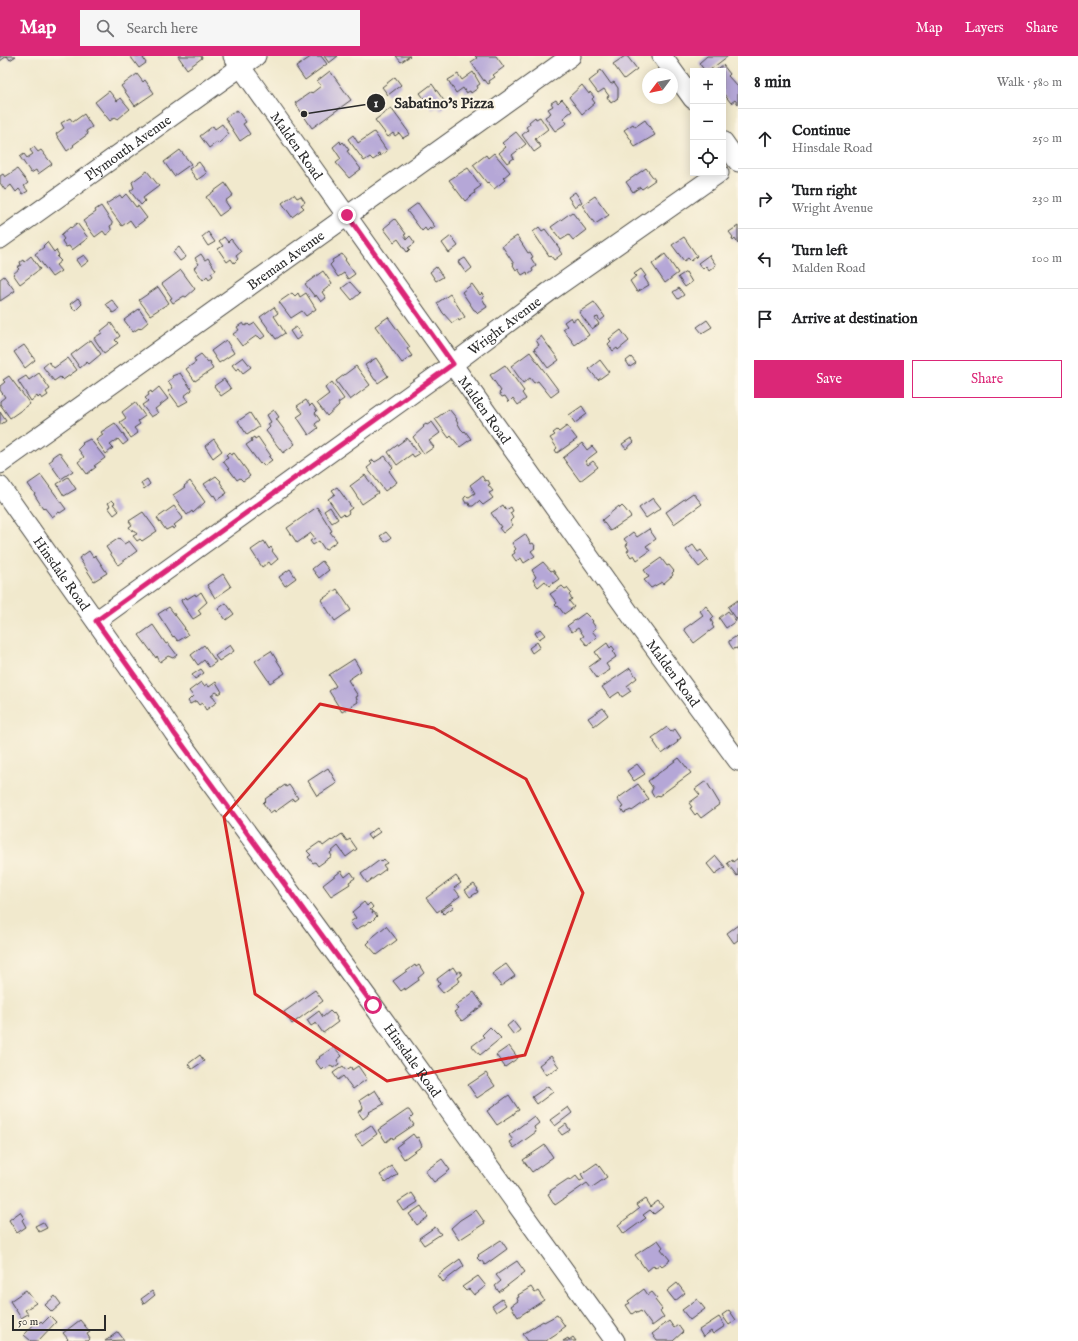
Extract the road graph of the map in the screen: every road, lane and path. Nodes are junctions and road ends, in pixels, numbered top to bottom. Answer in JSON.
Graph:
{"nodes":[{"id":1,"x":256,"y":56,"type":"edge"},
{"id":2,"x":571,"y":56,"type":"edge"},
{"id":3,"x":662,"y":56,"type":"edge"},
{"id":4,"x":237,"y":62,"type":"edge"},
{"id":5,"x":690,"y":95,"type":"edge"},
{"id":6,"x":726,"y":147,"type":"edge"},
{"id":7,"x":734,"y":163,"type":"edge"},
{"id":8,"x":715,"y":176,"type":"edge"},
{"id":9,"x":347,"y":215,"type":"junction"},
{"id":10,"x":0,"y":239,"type":"edge"},
{"id":11,"x":453,"y":364,"type":"junction"},
{"id":12,"x":0,"y":464,"type":"edge"},
{"id":13,"x":0,"y":486,"type":"edge"},
{"id":14,"x":96,"y":621,"type":"junction"},
{"id":15,"x":738,"y":761,"type":"edge"},
{"id":16,"x":615,"y":1341,"type":"edge"}],
"edges":[{"from":1,"to":4,"type":"street","name":"Plymouth Avenue"},
{"from":2,"to":9,"type":"street","name":"Breman Avenue"},
{"from":3,"to":5,"type":"street"},
{"from":4,"to":9,"type":"street","name":"Malden Road"},
{"from":4,"to":10,"type":"street","name":"Plymouth Avenue"},
{"from":6,"to":7,"type":"street"},
{"from":8,"to":11,"type":"street","name":"Wright Avenue"},
{"from":9,"to":11,"type":"street","name":"Malden Road"},
{"from":9,"to":12,"type":"street","name":"Breman Avenue"},
{"from":11,"to":14,"type":"street","name":"Wright Avenue"},
{"from":11,"to":15,"type":"street","name":"Malden Road"},
{"from":13,"to":14,"type":"street","name":"Hinsdale Road"},
{"from":14,"to":16,"type":"street","name":"Hinsdale Road"}]}
